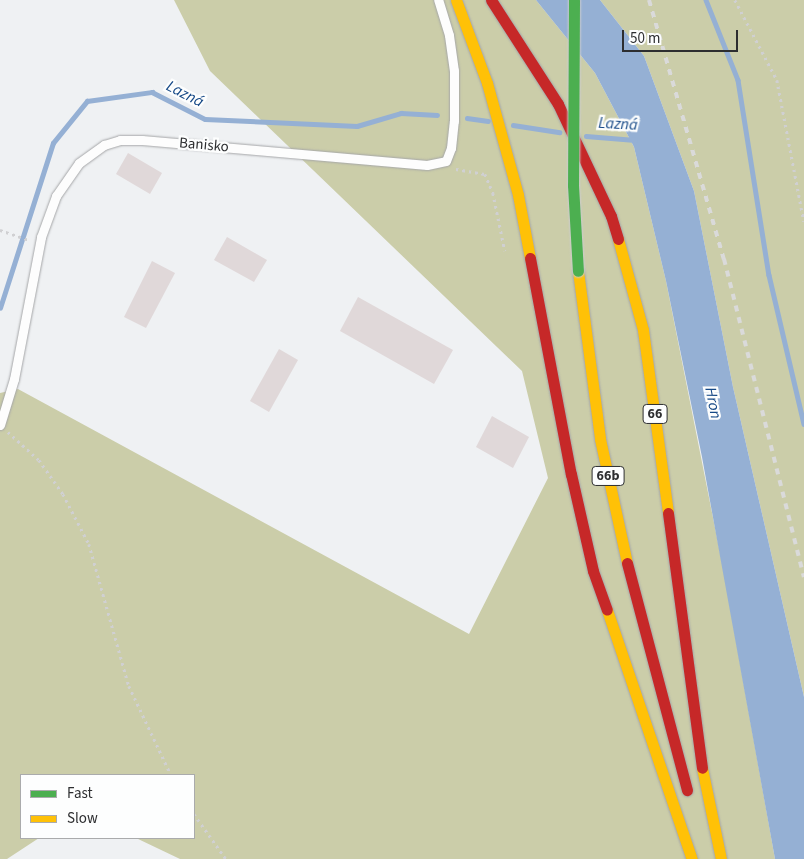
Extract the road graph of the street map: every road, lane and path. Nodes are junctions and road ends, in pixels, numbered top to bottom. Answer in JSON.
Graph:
{"nodes":[{"id":1,"x":438,"y":0,"type":"edge"},
{"id":2,"x":456,"y":0,"type":"edge"},
{"id":3,"x":491,"y":0,"type":"edge"},
{"id":4,"x":574,"y":0,"type":"edge"},
{"id":5,"x":735,"y":0,"type":"edge"},
{"id":6,"x":804,"y":221,"type":"edge"},
{"id":7,"x":0,"y":230,"type":"edge"},
{"id":8,"x":31,"y":240,"type":"dead end"},
{"id":9,"x":0,"y":424,"type":"edge"},
{"id":10,"x":172,"y":774,"type":"edge"},
{"id":11,"x":690,"y":802,"type":"dead end"},
{"id":12,"x":195,"y":815,"type":"edge"},
{"id":13,"x":226,"y":859,"type":"edge"},
{"id":14,"x":692,"y":859,"type":"edge"},
{"id":15,"x":720,"y":859,"type":"edge"}],
"edges":[{"from":1,"to":9,"type":"lane","name":"Banisko"},
{"from":2,"to":14,"type":"main road"},
{"from":3,"to":15,"type":"main road","number":"66"},
{"from":4,"to":11,"type":"main road","number":"66b","bridge":true},
{"from":5,"to":6,"type":"path"},
{"from":7,"to":8,"type":"path"},
{"from":9,"to":10,"type":"path"},
{"from":12,"to":13,"type":"path"}]}
